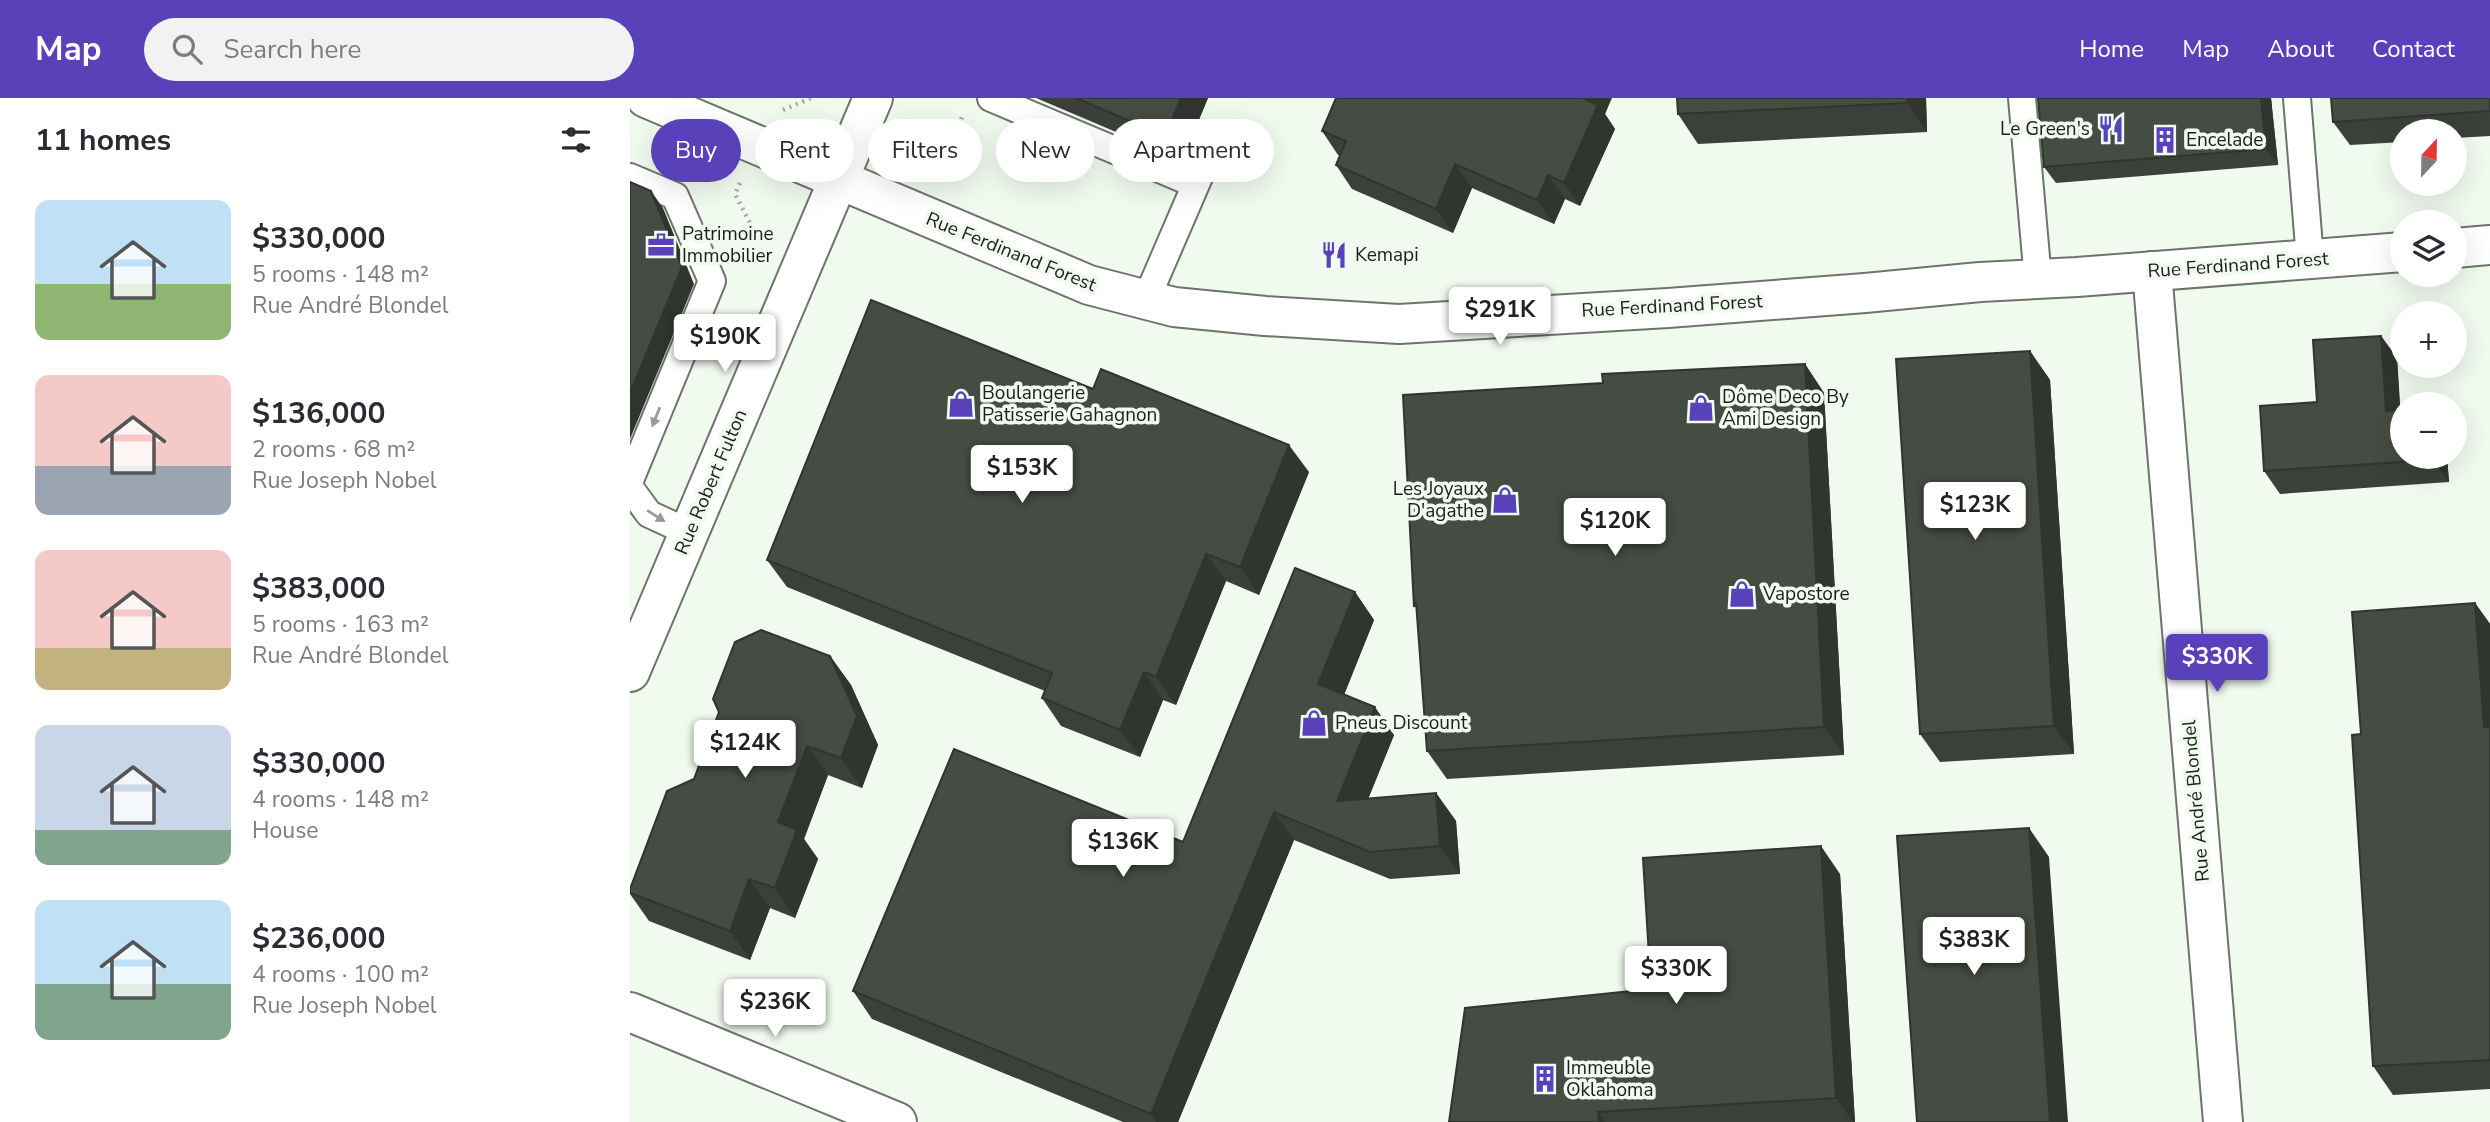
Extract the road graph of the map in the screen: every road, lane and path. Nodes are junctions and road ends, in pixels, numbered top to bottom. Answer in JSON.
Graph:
{"nodes":[{"id":1,"x":646,"y":98,"type":"edge"},
{"id":2,"x":811,"y":98,"type":"edge"},
{"id":3,"x":873,"y":98,"type":"edge"},
{"id":4,"x":991,"y":98,"type":"edge"},
{"id":5,"x":2022,"y":98,"type":"edge"},
{"id":6,"x":2297,"y":98,"type":"edge"},
{"id":7,"x":965,"y":110,"type":"dead end"},
{"id":8,"x":780,"y":111,"type":"dead end"},
{"id":9,"x":961,"y":119,"type":"edge"},
{"id":10,"x":755,"y":144,"type":"edge"},
{"id":11,"x":854,"y":144,"type":"edge"},
{"id":12,"x":630,"y":177,"type":"edge"},
{"id":13,"x":838,"y":182,"type":"edge"},
{"id":14,"x":844,"y":182,"type":"edge"},
{"id":15,"x":2490,"y":245,"type":"edge"},
{"id":16,"x":2467,"y":247,"type":"edge"},
{"id":17,"x":2390,"y":253,"type":"edge"},
{"id":18,"x":2310,"y":259,"type":"junction"},
{"id":19,"x":2152,"y":271,"type":"junction"},
{"id":20,"x":2038,"y":280,"type":"junction"},
{"id":21,"x":1146,"y":300,"type":"junction"},
{"id":22,"x":630,"y":480,"type":"edge"},
{"id":23,"x":630,"y":488,"type":"edge"},
{"id":24,"x":690,"y":533,"type":"junction"},
{"id":25,"x":630,"y":672,"type":"edge"},
{"id":26,"x":630,"y":1012,"type":"edge"},
{"id":27,"x":897,"y":1122,"type":"edge"},
{"id":28,"x":2223,"y":1122,"type":"edge"}],
"edges":[{"from":1,"to":10,"type":"street","name":"Rue Ferdinand Forest"},
{"from":2,"to":8,"type":"path"},
{"from":3,"to":11,"type":"street","name":"Rue Robert Fulton"},
{"from":4,"to":21,"type":"lane"},
{"from":5,"to":20,"type":"lane"},
{"from":6,"to":18,"type":"lane"},
{"from":7,"to":9,"type":"path"},
{"from":12,"to":22,"type":"lane","one_way":true},
{"from":13,"to":24,"type":"street","name":"Rue Robert Fulton"},
{"from":14,"to":21,"type":"street","name":"Rue Ferdinand Forest"},
{"from":15,"to":16,"type":"street"},
{"from":17,"to":18,"type":"street","name":"Rue Ferdinand Forest"},
{"from":18,"to":19,"type":"street","name":"Rue Ferdinand Forest"},
{"from":19,"to":20,"type":"street","name":"Rue Ferdinand Forest"},
{"from":19,"to":28,"type":"street","name":"Rue André Blondel"},
{"from":20,"to":21,"type":"street","name":"Rue Ferdinand Forest"},
{"from":23,"to":24,"type":"lane","one_way":true},
{"from":24,"to":25,"type":"street","name":"Rue Robert Fulton"},
{"from":26,"to":27,"type":"street"}]}
